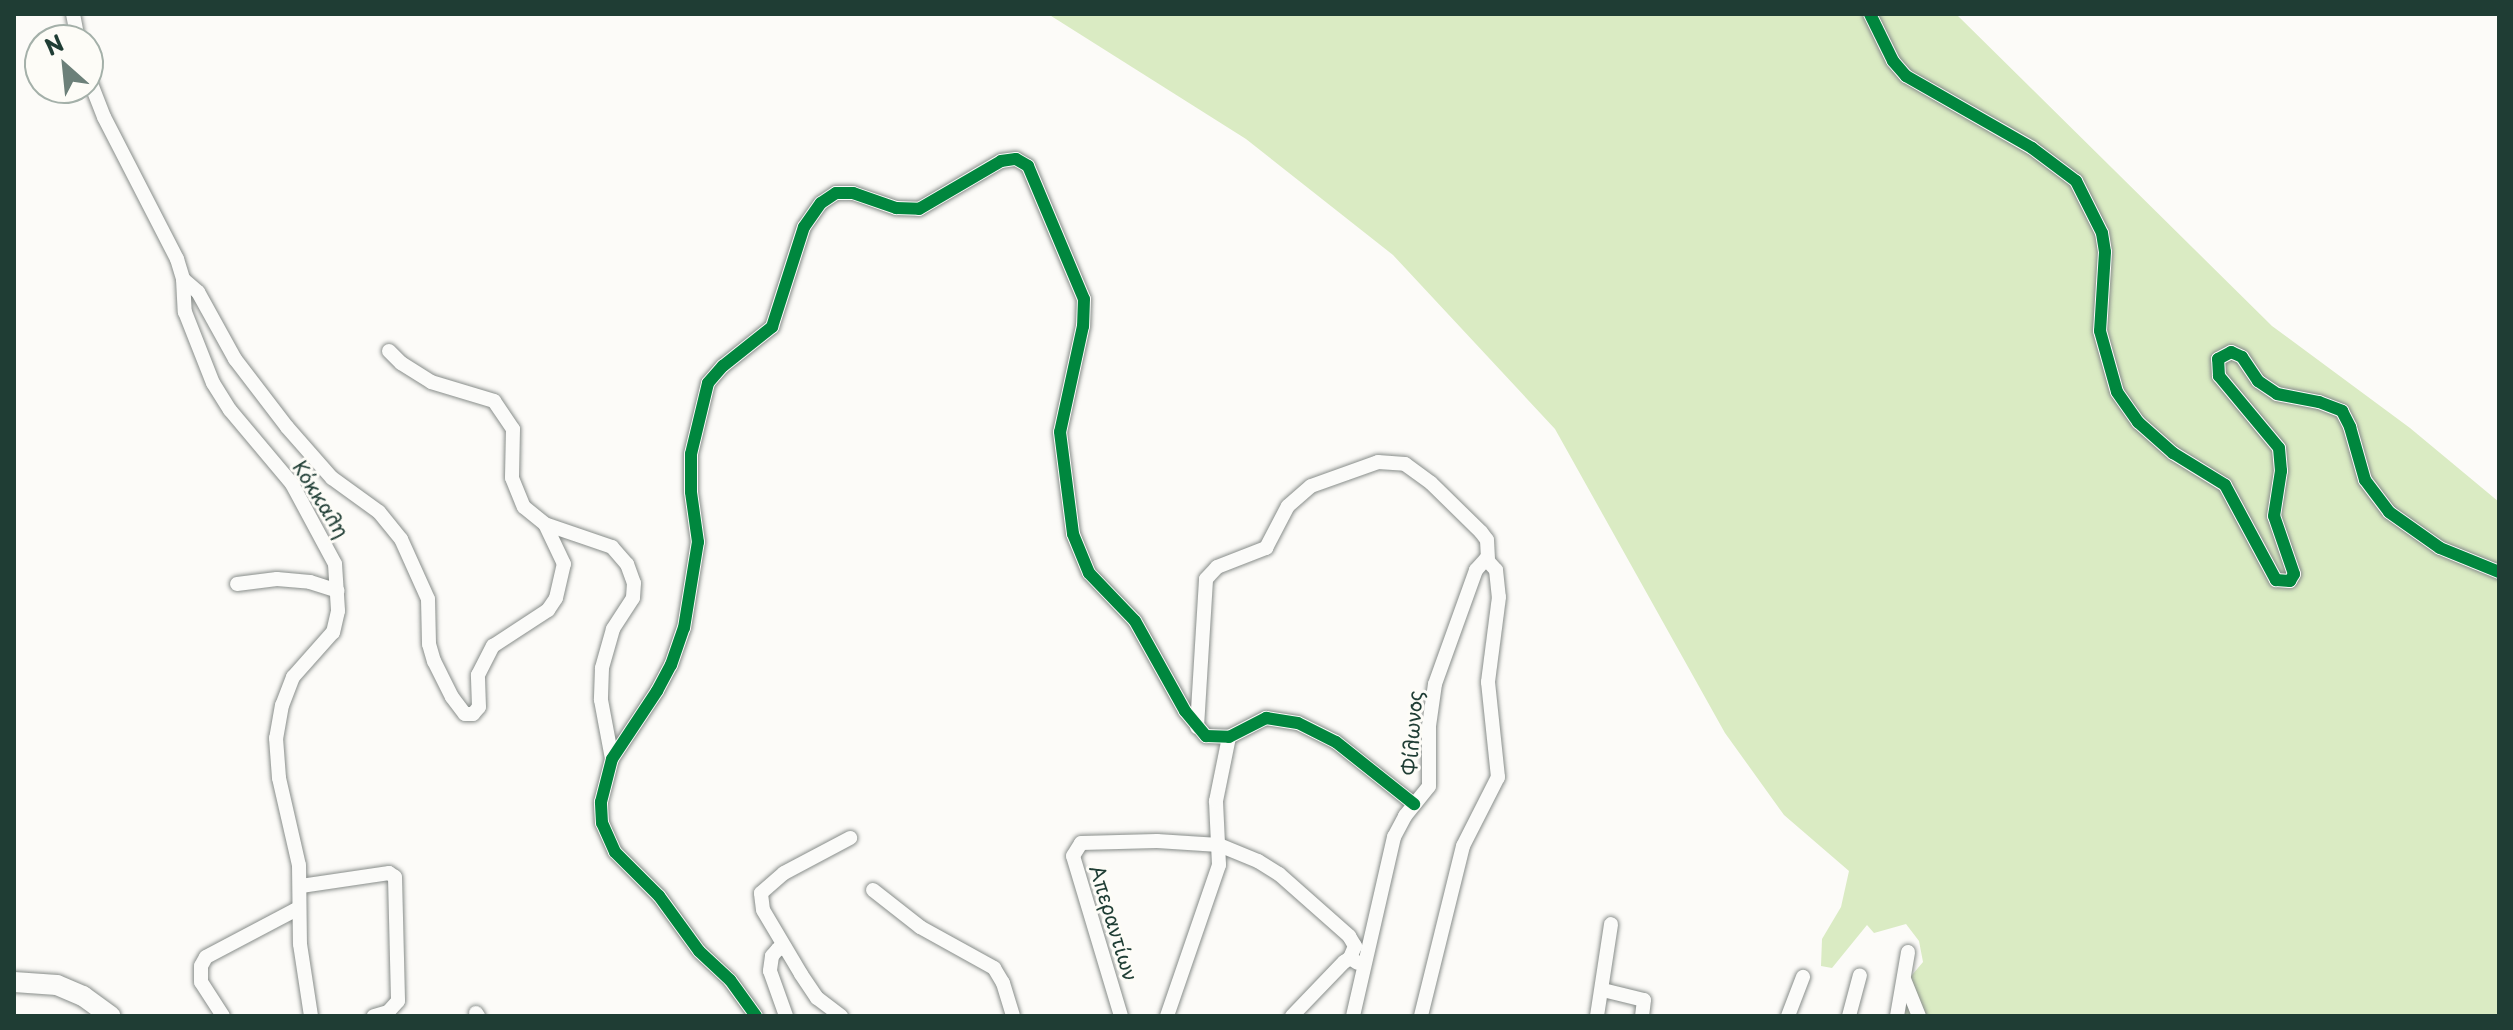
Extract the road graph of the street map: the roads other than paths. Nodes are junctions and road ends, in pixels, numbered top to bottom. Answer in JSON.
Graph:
{"nodes":[{"id":1,"x":1870,"y":14,"type":"edge"},
{"id":2,"x":99,"y":104,"type":"edge"},
{"id":3,"x":183,"y":279,"type":"junction"},
{"id":4,"x":389,"y":351,"type":"dead end"},
{"id":5,"x":545,"y":524,"type":"junction"},
{"id":6,"x":1492,"y":565,"type":"junction"},
{"id":7,"x":2499,"y":572,"type":"edge"},
{"id":8,"x":237,"y":584,"type":"dead end"},
{"id":9,"x":338,"y":591,"type":"junction"},
{"id":10,"x":1197,"y":727,"type":"junction"},
{"id":11,"x":1229,"y":737,"type":"junction"},
{"id":12,"x":612,"y":759,"type":"junction"},
{"id":13,"x":1414,"y":804,"type":"junction"},
{"id":14,"x":850,"y":838,"type":"dead end"},
{"id":15,"x":1219,"y":845,"type":"junction"},
{"id":16,"x":301,"y":886,"type":"junction"},
{"id":17,"x":873,"y":890,"type":"dead end"},
{"id":18,"x":299,"y":908,"type":"junction"},
{"id":19,"x":1611,"y":924,"type":"dead end"},
{"id":20,"x":785,"y":948,"type":"junction"},
{"id":21,"x":1908,"y":952,"type":"dead end"},
{"id":22,"x":1350,"y":958,"type":"junction"},
{"id":23,"x":1366,"y":968,"type":"junction"},
{"id":24,"x":1860,"y":975,"type":"dead end"},
{"id":25,"x":1803,"y":977,"type":"dead end"},
{"id":26,"x":1904,"y":978,"type":"junction"},
{"id":27,"x":14,"y":982,"type":"edge"},
{"id":28,"x":1603,"y":990,"type":"junction"},
{"id":29,"x":1644,"y":1000,"type":"junction"},
{"id":30,"x":111,"y":1016,"type":"edge"},
{"id":31,"x":223,"y":1016,"type":"edge"},
{"id":32,"x":311,"y":1016,"type":"edge"},
{"id":33,"x":374,"y":1016,"type":"edge"},
{"id":34,"x":756,"y":1016,"type":"edge"},
{"id":35,"x":786,"y":1016,"type":"edge"},
{"id":36,"x":841,"y":1016,"type":"edge"},
{"id":37,"x":1013,"y":1016,"type":"edge"},
{"id":38,"x":1121,"y":1016,"type":"edge"},
{"id":39,"x":1167,"y":1016,"type":"edge"},
{"id":40,"x":1292,"y":1016,"type":"edge"},
{"id":41,"x":1353,"y":1016,"type":"edge"},
{"id":42,"x":1421,"y":1016,"type":"edge"},
{"id":43,"x":1597,"y":1016,"type":"edge"},
{"id":44,"x":1642,"y":1016,"type":"edge"},
{"id":45,"x":1654,"y":1016,"type":"edge"},
{"id":46,"x":1788,"y":1016,"type":"edge"},
{"id":47,"x":1849,"y":1016,"type":"edge"},
{"id":48,"x":1897,"y":1016,"type":"edge"},
{"id":49,"x":1919,"y":1016,"type":"edge"}],
"edges":[{"from":1,"to":7,"type":"street"},
{"from":2,"to":3,"type":"street","name":"Κόκκαλη"},
{"from":3,"to":5,"type":"street"},
{"from":3,"to":9,"type":"street","name":"Κόκκαλη"},
{"from":4,"to":5,"type":"street"},
{"from":5,"to":12,"type":"street"},
{"from":6,"to":10,"type":"street"},
{"from":6,"to":13,"type":"street","name":"Φίλωνος"},
{"from":6,"to":42,"type":"street"},
{"from":8,"to":9,"type":"street"},
{"from":9,"to":16,"type":"street","name":"Κόκκαλη"},
{"from":10,"to":11,"type":"street"},
{"from":10,"to":12,"type":"street"},
{"from":11,"to":13,"type":"street"},
{"from":11,"to":15,"type":"street"},
{"from":12,"to":34,"type":"street"},
{"from":13,"to":23,"type":"street","name":"Φίλωνος"},
{"from":14,"to":20,"type":"street"},
{"from":15,"to":22,"type":"street"},
{"from":15,"to":38,"type":"street","name":"Απεραντίων"},
{"from":15,"to":39,"type":"street"},
{"from":16,"to":18,"type":"street","name":"Κόκκαλη"},
{"from":16,"to":33,"type":"street"},
{"from":17,"to":37,"type":"street"},
{"from":18,"to":31,"type":"street"},
{"from":18,"to":32,"type":"street","name":"Κόκκαλη"},
{"from":19,"to":28,"type":"street"},
{"from":20,"to":35,"type":"street"},
{"from":20,"to":36,"type":"street"},
{"from":21,"to":26,"type":"street"},
{"from":22,"to":23,"type":"street"},
{"from":22,"to":40,"type":"street"},
{"from":23,"to":41,"type":"street","name":"Φίλωνος"},
{"from":24,"to":47,"type":"street"},
{"from":25,"to":46,"type":"street"},
{"from":26,"to":48,"type":"street"},
{"from":26,"to":49,"type":"street"},
{"from":27,"to":30,"type":"street"},
{"from":28,"to":29,"type":"street"},
{"from":28,"to":43,"type":"street"},
{"from":29,"to":44,"type":"street"},
{"from":29,"to":45,"type":"street"}]}
